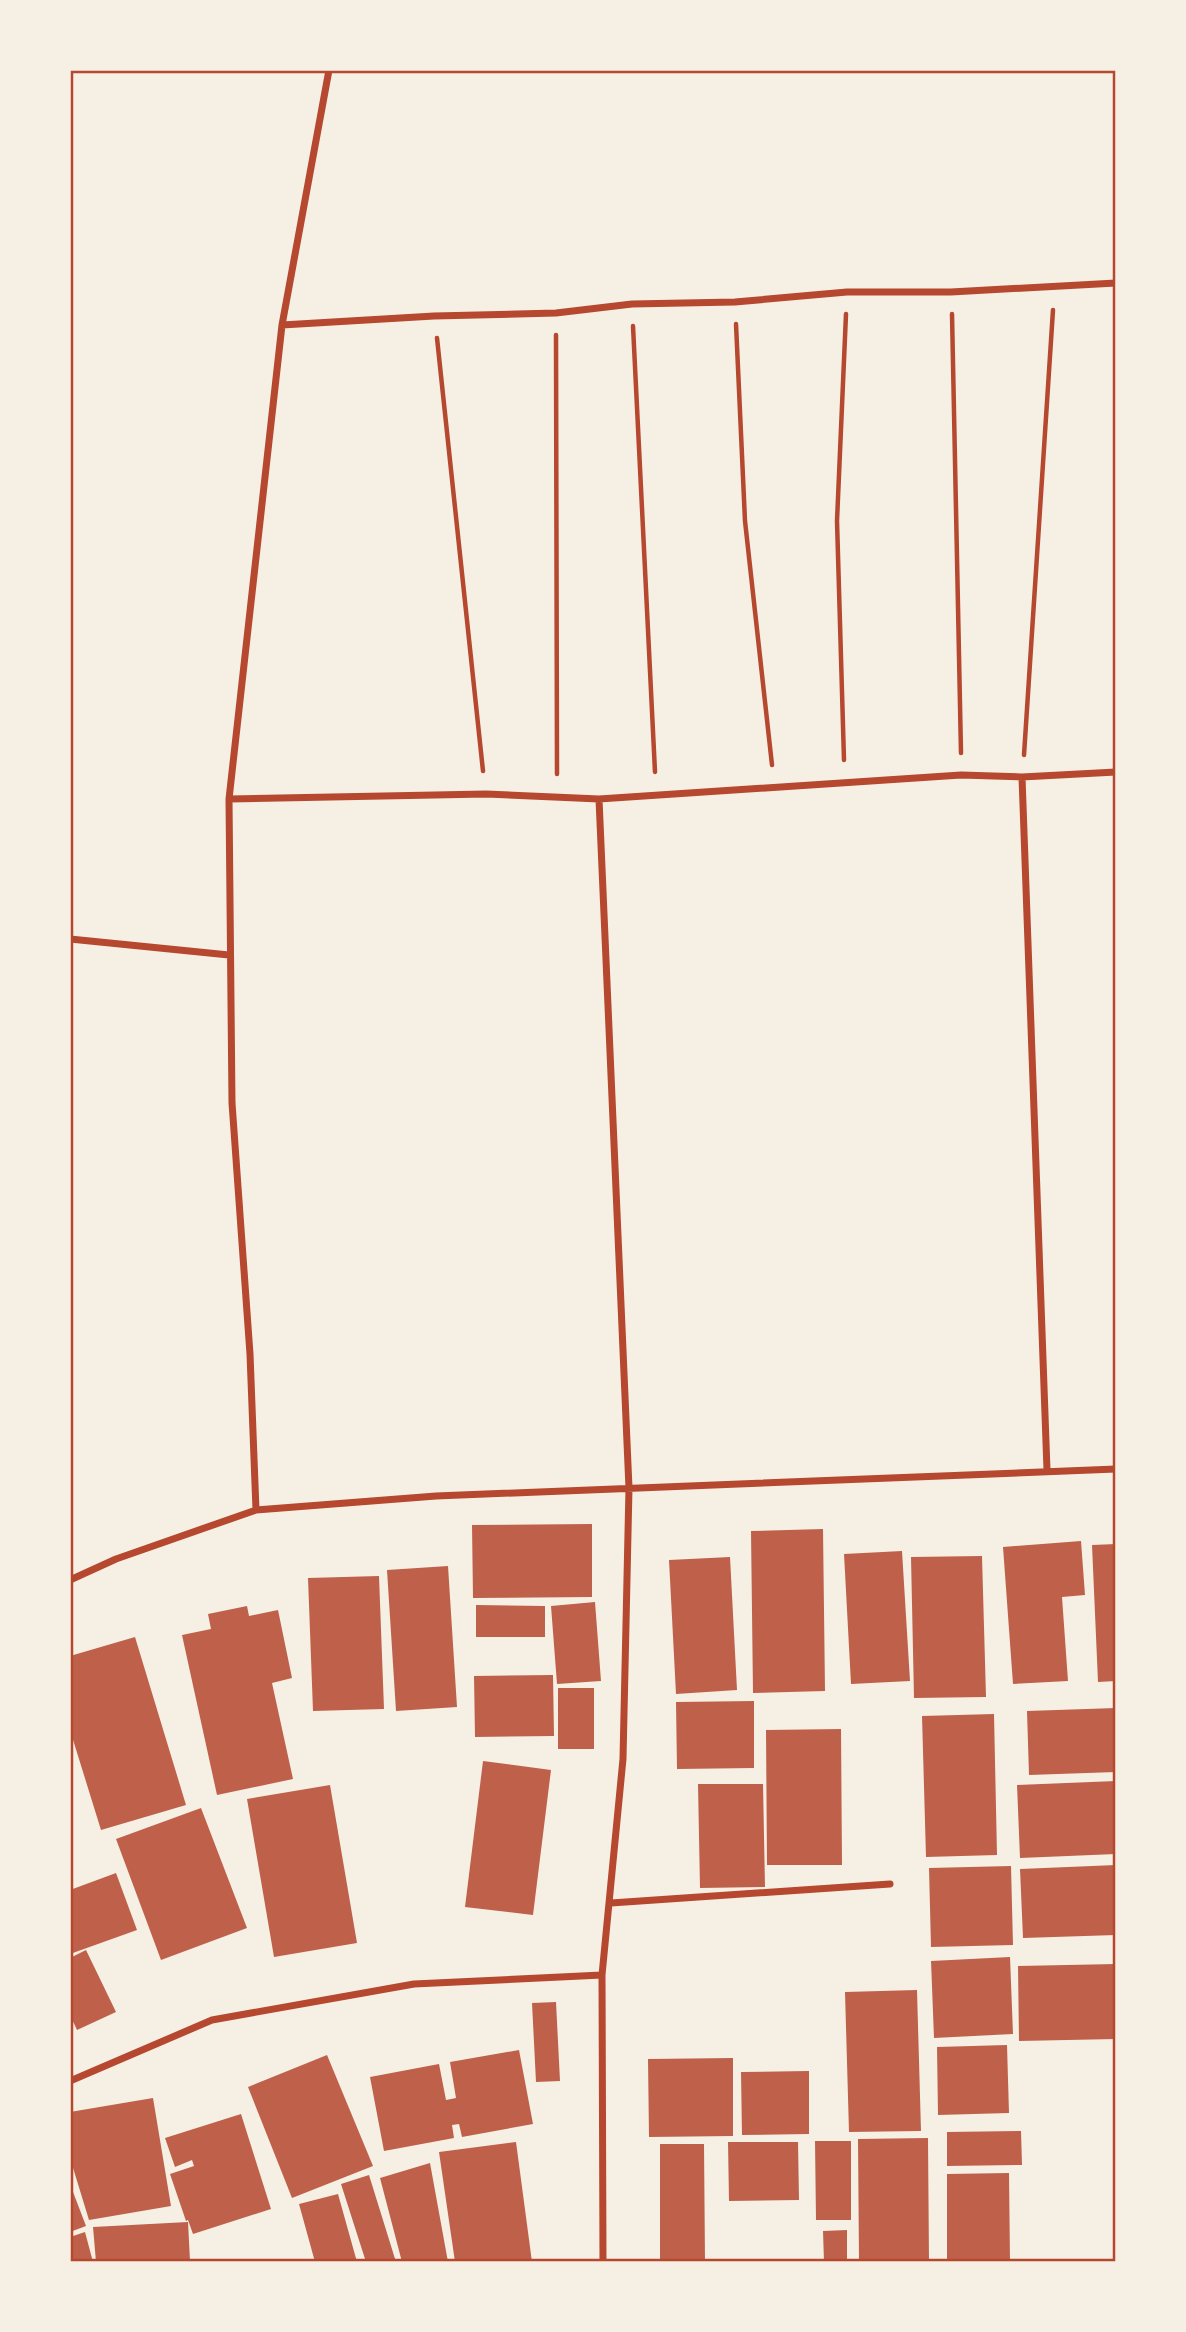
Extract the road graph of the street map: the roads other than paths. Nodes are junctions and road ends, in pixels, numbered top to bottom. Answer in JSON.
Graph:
{"nodes":[{"id":1,"x":329,"y":70,"type":"edge"},
{"id":2,"x":1116,"y":283,"type":"edge"},
{"id":3,"x":282,"y":325,"type":"junction"},
{"id":4,"x":1116,"y":772,"type":"edge"},
{"id":5,"x":1022,"y":776,"type":"junction"},
{"id":6,"x":229,"y":799,"type":"junction"},
{"id":7,"x":599,"y":799,"type":"junction"},
{"id":8,"x":70,"y":939,"type":"edge"},
{"id":9,"x":229,"y":955,"type":"junction"},
{"id":10,"x":1116,"y":1469,"type":"edge"},
{"id":11,"x":1046,"y":1470,"type":"junction"},
{"id":12,"x":629,"y":1488,"type":"junction"},
{"id":13,"x":256,"y":1510,"type":"junction"},
{"id":14,"x":70,"y":1580,"type":"edge"},
{"id":15,"x":890,"y":1884,"type":"dead end"},
{"id":16,"x":611,"y":1903,"type":"junction"},
{"id":17,"x":602,"y":1975,"type":"junction"},
{"id":18,"x":70,"y":2081,"type":"edge"},
{"id":19,"x":603,"y":2262,"type":"edge"}],
"edges":[{"from":1,"to":3,"type":"street"},
{"from":2,"to":3,"type":"street"},
{"from":3,"to":6,"type":"street"},
{"from":4,"to":5,"type":"street"},
{"from":5,"to":7,"type":"street"},
{"from":5,"to":11,"type":"street"},
{"from":6,"to":7,"type":"street"},
{"from":6,"to":9,"type":"street"},
{"from":7,"to":12,"type":"street"},
{"from":8,"to":9,"type":"street"},
{"from":9,"to":13,"type":"street"},
{"from":10,"to":11,"type":"street"},
{"from":11,"to":12,"type":"street"},
{"from":12,"to":13,"type":"street"},
{"from":12,"to":16,"type":"street"},
{"from":13,"to":14,"type":"street"},
{"from":15,"to":16,"type":"street"},
{"from":16,"to":17,"type":"street"},
{"from":17,"to":18,"type":"street"},
{"from":17,"to":19,"type":"street"}]}
